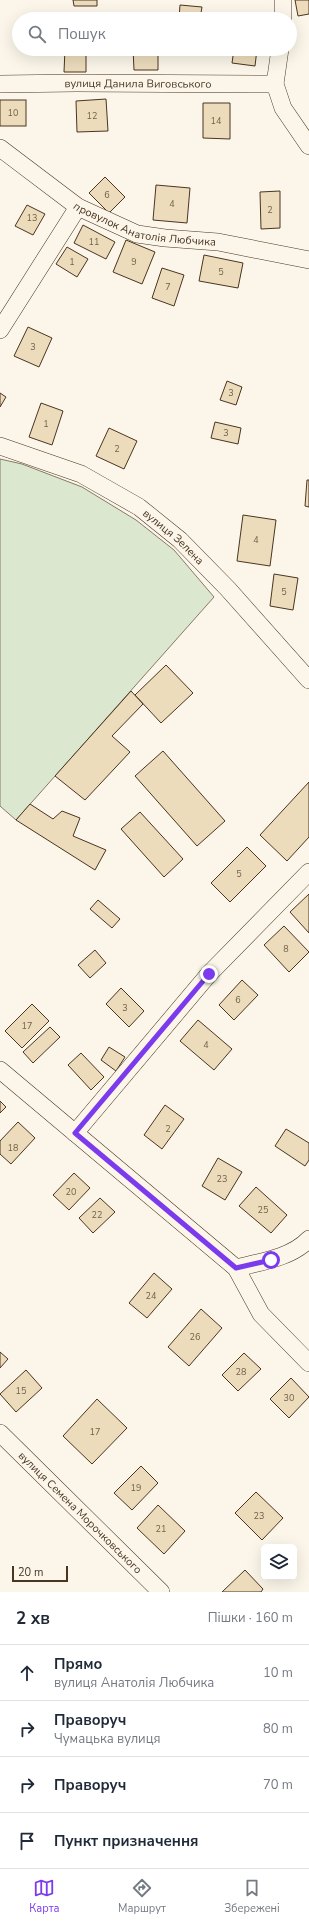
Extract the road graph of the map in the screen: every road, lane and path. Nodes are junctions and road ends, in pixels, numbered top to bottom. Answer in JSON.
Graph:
{"nodes":[{"id":1,"x":283,"y":0,"type":"edge"},
{"id":2,"x":283,"y":12,"type":"edge"},
{"id":3,"x":279,"y":56,"type":"edge"},
{"id":4,"x":0,"y":84,"type":"edge"},
{"id":5,"x":275,"y":84,"type":"junction"},
{"id":6,"x":309,"y":146,"type":"edge"},
{"id":7,"x":0,"y":148,"type":"edge"},
{"id":8,"x":78,"y":207,"type":"junction"},
{"id":9,"x":309,"y":260,"type":"edge"},
{"id":10,"x":0,"y":330,"type":"edge"},
{"id":11,"x":0,"y":446,"type":"edge"},
{"id":12,"x":309,"y":680,"type":"edge"},
{"id":13,"x":309,"y":872,"type":"edge"},
{"id":14,"x":0,"y":1070,"type":"edge"},
{"id":15,"x":75,"y":1133,"type":"junction"},
{"id":16,"x":307,"y":1246,"type":"edge"},
{"id":17,"x":236,"y":1268,"type":"junction"},
{"id":18,"x":309,"y":1363,"type":"edge"},
{"id":19,"x":0,"y":1433,"type":"edge"},
{"id":20,"x":161,"y":1592,"type":"edge"}],
"edges":[{"from":1,"to":2,"type":"street"},
{"from":3,"to":5,"type":"street"},
{"from":4,"to":5,"type":"street","name":"вулиця Данила Виговського"},
{"from":5,"to":6,"type":"street"},
{"from":7,"to":8,"type":"street","name":"провулок Анатолія Любчика"},
{"from":8,"to":9,"type":"street","name":"провулок Анатолія Любчика"},
{"from":8,"to":10,"type":"street"},
{"from":11,"to":12,"type":"street","name":"вулиця Зелена"},
{"from":13,"to":15,"type":"street"},
{"from":14,"to":15,"type":"street"},
{"from":15,"to":17,"type":"street"},
{"from":16,"to":17,"type":"street"},
{"from":17,"to":18,"type":"street"},
{"from":19,"to":20,"type":"street","name":"вулиця Семена Морочковського"}]}
